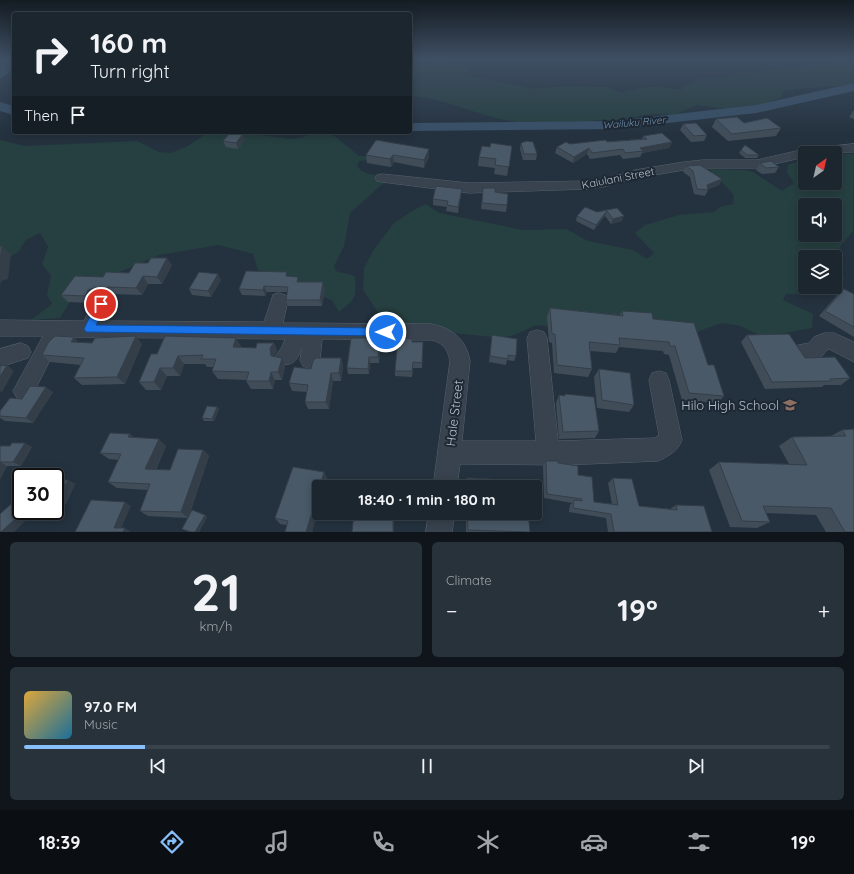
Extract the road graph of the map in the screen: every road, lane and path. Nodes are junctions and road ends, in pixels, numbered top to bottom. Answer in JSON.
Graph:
{"nodes":[{"id":1,"x":854,"y":148,"type":"edge"},
{"id":2,"x":842,"y":149,"type":"edge"},
{"id":3,"x":798,"y":155,"type":"edge"},
{"id":4,"x":382,"y":178,"type":"dead end"},
{"id":5,"x":279,"y":300,"type":"dead end"},
{"id":6,"x":101,"y":304,"type":"dead end"},
{"id":7,"x":0,"y":328,"type":"edge"},
{"id":8,"x":62,"y":329,"type":"junction"},
{"id":9,"x":89,"y":329,"type":"junction"},
{"id":10,"x":272,"y":331,"type":"junction"},
{"id":11,"x":305,"y":331,"type":"junction"},
{"id":12,"x":537,"y":338,"type":"dead end"},
{"id":13,"x":21,"y":352,"type":"dead end"},
{"id":14,"x":801,"y":352,"type":"edge"},
{"id":15,"x":854,"y":353,"type":"edge"},
{"id":16,"x":286,"y":357,"type":"dead end"},
{"id":17,"x":0,"y":358,"type":"edge"},
{"id":18,"x":310,"y":360,"type":"dead end"},
{"id":19,"x":659,"y":380,"type":"dead end"},
{"id":20,"x":24,"y":391,"type":"dead end"},
{"id":21,"x":449,"y":452,"type":"junction"},
{"id":22,"x":548,"y":452,"type":"junction"},
{"id":23,"x":446,"y":480,"type":"edge"},
{"id":24,"x":441,"y":520,"type":"edge"},
{"id":25,"x":439,"y":532,"type":"edge"}],
"edges":[{"from":1,"to":2,"type":"street","name":"Kaiulani Street"},
{"from":3,"to":4,"type":"street","name":"Kaiulani Street"},
{"from":5,"to":10,"type":"street"},
{"from":6,"to":9,"type":"street"},
{"from":7,"to":8,"type":"street"},
{"from":8,"to":9,"type":"street"},
{"from":8,"to":20,"type":"street"},
{"from":9,"to":10,"type":"street"},
{"from":10,"to":11,"type":"street"},
{"from":11,"to":16,"type":"street"},
{"from":11,"to":18,"type":"street"},
{"from":11,"to":21,"type":"street","name":"Hale Street"},
{"from":12,"to":22,"type":"street"},
{"from":13,"to":17,"type":"street"},
{"from":14,"to":15,"type":"street"},
{"from":19,"to":22,"type":"street"},
{"from":21,"to":22,"type":"street"},
{"from":21,"to":23,"type":"street","name":"Hale Street"},
{"from":24,"to":25,"type":"street"}]}
